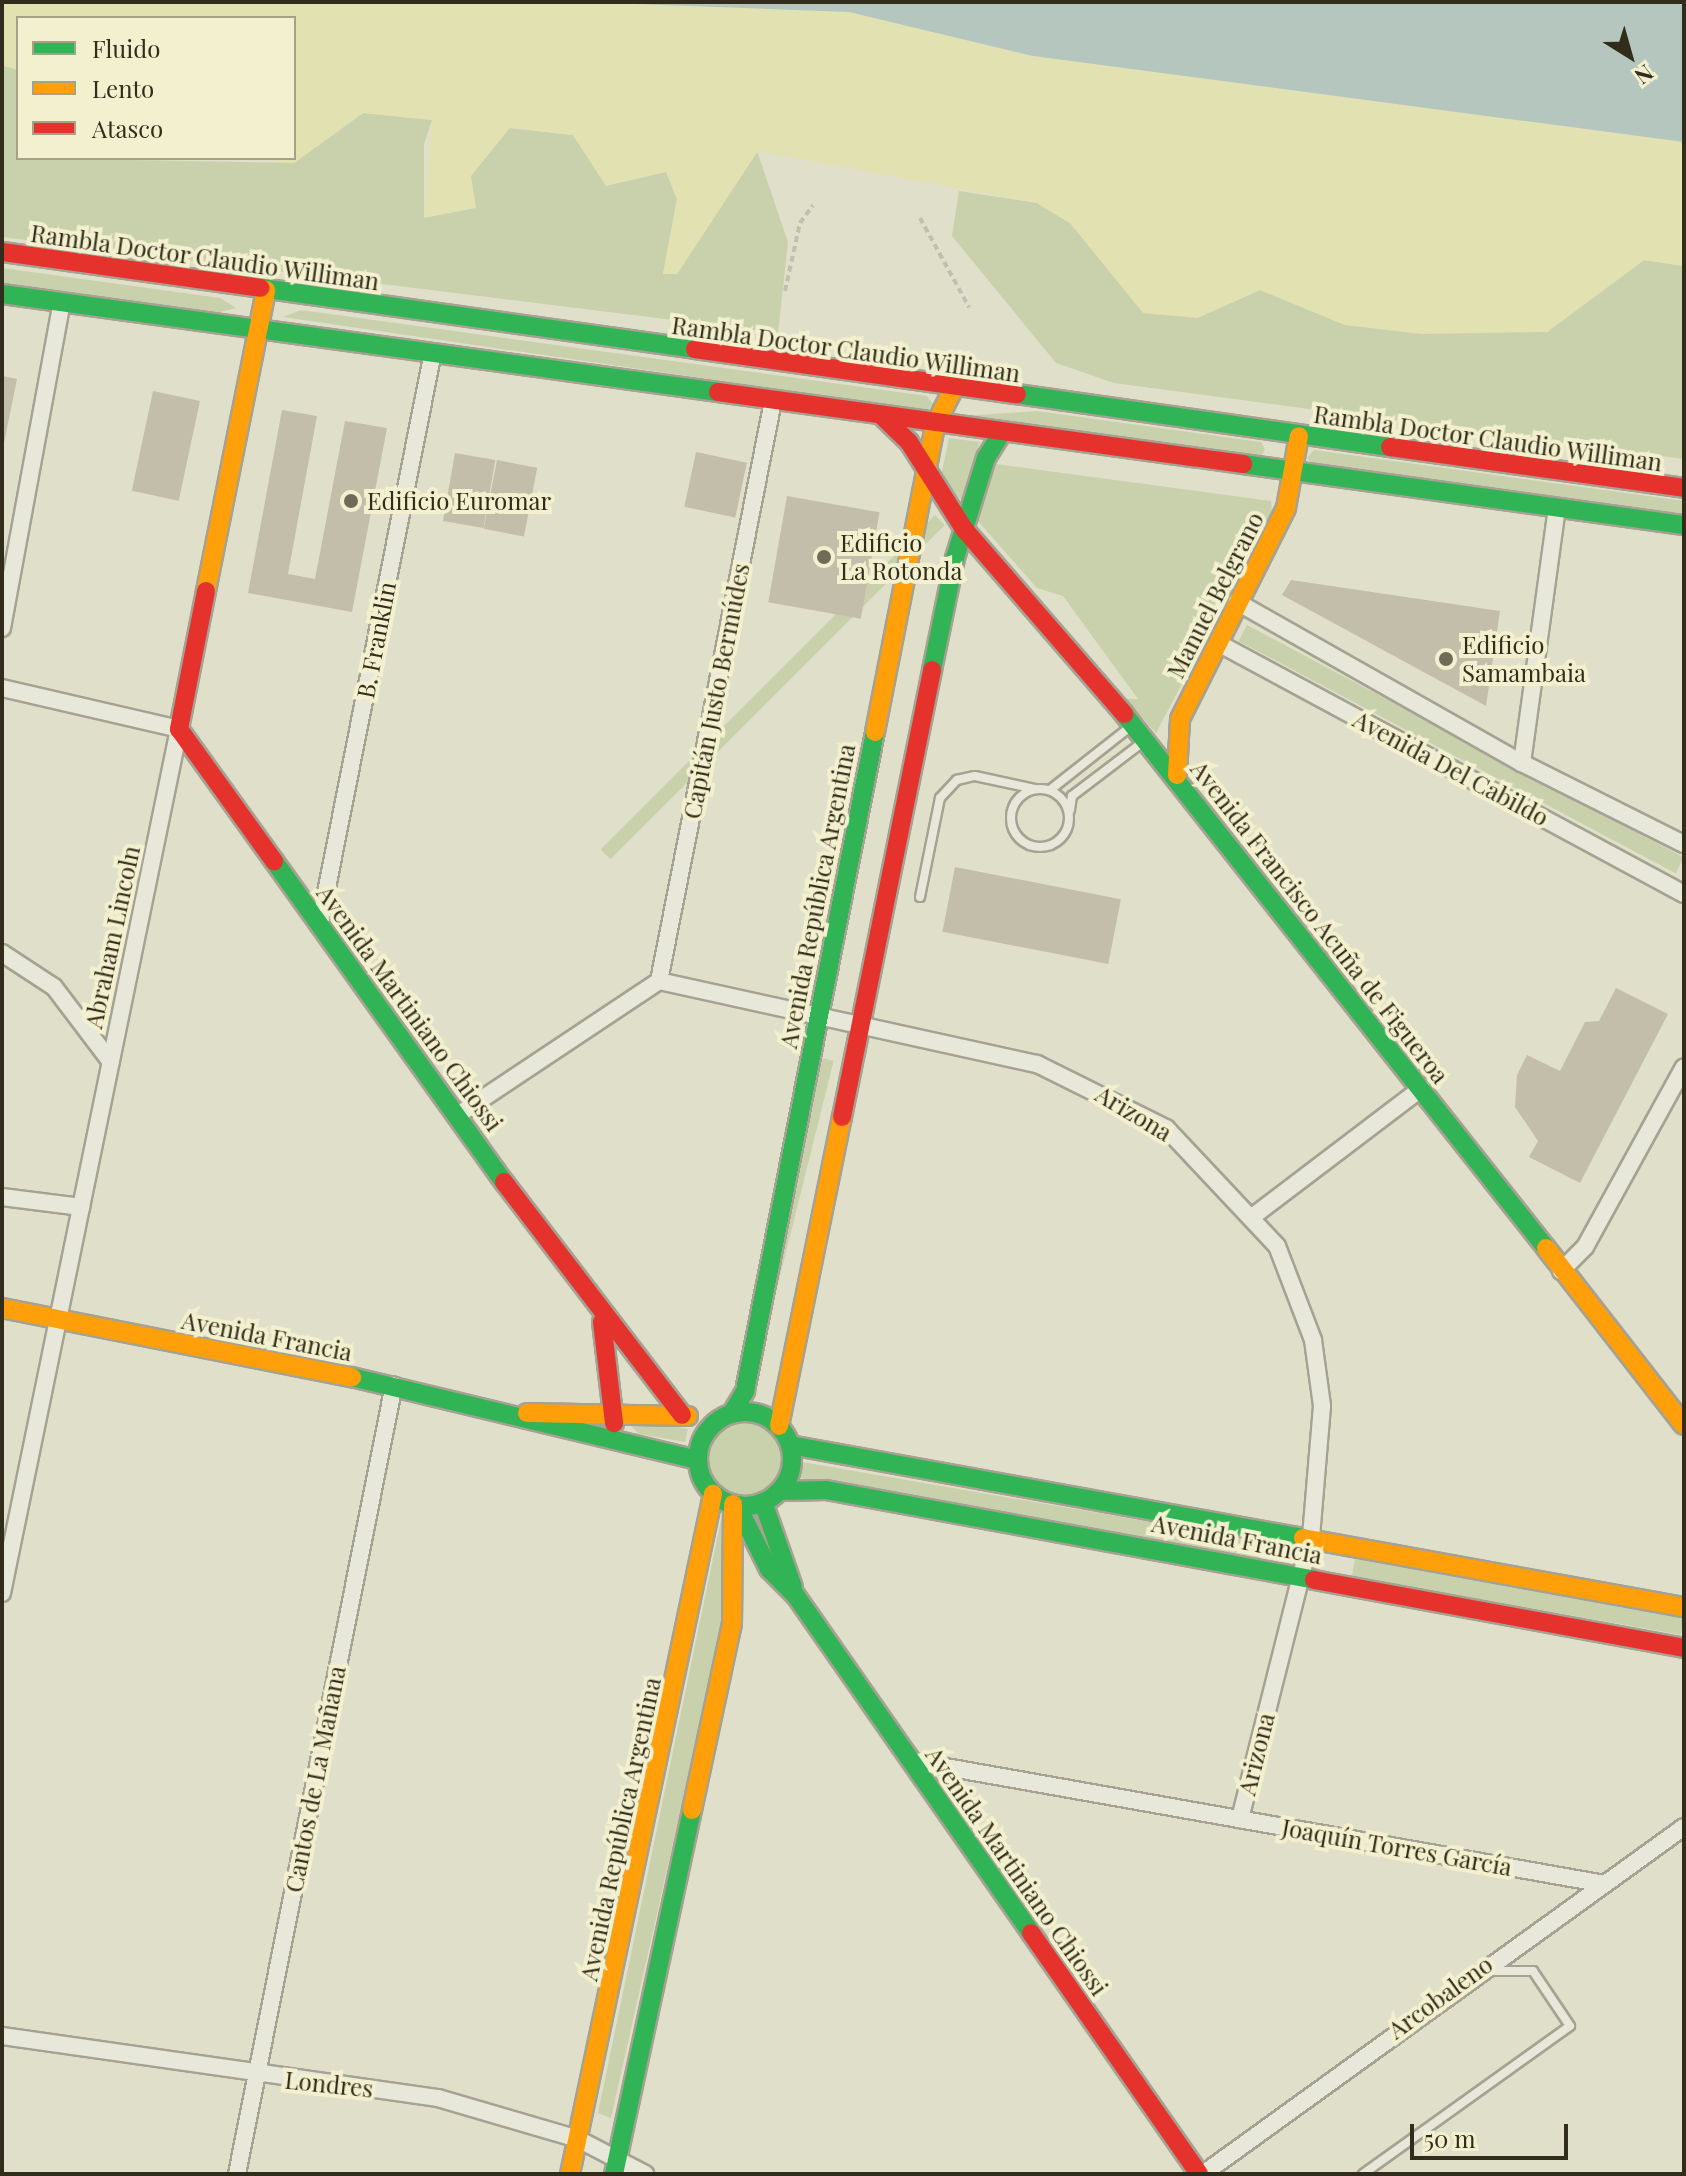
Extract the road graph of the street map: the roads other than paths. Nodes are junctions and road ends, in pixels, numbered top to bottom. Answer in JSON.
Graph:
{"nodes":[{"id":1,"x":2,"y":252,"type":"edge"},
{"id":2,"x":266,"y":290,"type":"junction"},
{"id":3,"x":2,"y":294,"type":"edge"},
{"id":4,"x":62,"y":302,"type":"junction"},
{"id":5,"x":260,"y":328,"type":"junction"},
{"id":6,"x":432,"y":357,"type":"junction"},
{"id":7,"x":953,"y":390,"type":"junction"},
{"id":8,"x":773,"y":401,"type":"junction"},
{"id":9,"x":883,"y":417,"type":"junction"},
{"id":10,"x":935,"y":425,"type":"junction"},
{"id":11,"x":1001,"y":434,"type":"junction"},
{"id":12,"x":1299,"y":436,"type":"junction"},
{"id":13,"x":1293,"y":470,"type":"junction"},
{"id":14,"x":927,"y":471,"type":"junction"},
{"id":15,"x":1684,"y":488,"type":"edge"},
{"id":16,"x":1557,"y":507,"type":"junction"},
{"id":17,"x":1684,"y":525,"type":"edge"},
{"id":18,"x":964,"y":529,"type":"junction"},
{"id":19,"x":1237,"y":602,"type":"junction"},
{"id":20,"x":2,"y":628,"type":"edge"},
{"id":21,"x":1218,"y":643,"type":"junction"},
{"id":22,"x":2,"y":688,"type":"edge"},
{"id":23,"x":1130,"y":727,"type":"junction"},
{"id":24,"x":179,"y":729,"type":"junction"},
{"id":25,"x":1143,"y":742,"type":"junction"},
{"id":26,"x":1522,"y":763,"type":"junction"},
{"id":27,"x":1177,"y":775,"type":"junction"},
{"id":28,"x":1035,"y":789,"type":"junction"},
{"id":29,"x":1050,"y":790,"type":"junction"},
{"id":30,"x":1070,"y":812,"type":"junction"},
{"id":31,"x":1684,"y":844,"type":"edge"},
{"id":32,"x":1684,"y":894,"type":"edge"},
{"id":33,"x":920,"y":897,"type":"dead end"},
{"id":34,"x":320,"y":923,"type":"junction"},
{"id":35,"x":2,"y":953,"type":"edge"},
{"id":36,"x":659,"y":981,"type":"junction"},
{"id":37,"x":817,"y":1016,"type":"junction"},
{"id":38,"x":856,"y":1024,"type":"junction"},
{"id":39,"x":111,"y":1062,"type":"junction"},
{"id":40,"x":1684,"y":1067,"type":"edge"},
{"id":41,"x":1422,"y":1088,"type":"junction"},
{"id":42,"x":458,"y":1115,"type":"junction"},
{"id":43,"x":2,"y":1197,"type":"edge"},
{"id":44,"x":81,"y":1207,"type":"junction"},
{"id":45,"x":1252,"y":1217,"type":"junction"},
{"id":46,"x":1561,"y":1271,"type":"junction"},
{"id":47,"x":2,"y":1308,"type":"edge"},
{"id":48,"x":601,"y":1317,"type":"junction"},
{"id":49,"x":58,"y":1320,"type":"junction"},
{"id":50,"x":394,"y":1385,"type":"junction"},
{"id":51,"x":611,"y":1409,"type":"junction"},
{"id":52,"x":732,"y":1413,"type":"junction"},
{"id":53,"x":522,"y":1414,"type":"junction"},
{"id":54,"x":682,"y":1415,"type":"junction"},
{"id":55,"x":715,"y":1422,"type":"junction"},
{"id":56,"x":1684,"y":1425,"type":"edge"},
{"id":57,"x":779,"y":1426,"type":"junction"},
{"id":58,"x":627,"y":1438,"type":"junction"},
{"id":59,"x":790,"y":1445,"type":"junction"},
{"id":60,"x":697,"y":1460,"type":"junction"},
{"id":61,"x":779,"y":1491,"type":"junction"},
{"id":62,"x":713,"y":1494,"type":"junction"},
{"id":63,"x":763,"y":1502,"type":"junction"},
{"id":64,"x":735,"y":1505,"type":"junction"},
{"id":65,"x":1311,"y":1536,"type":"junction"},
{"id":66,"x":1302,"y":1576,"type":"junction"},
{"id":67,"x":3,"y":1584,"type":"edge"},
{"id":68,"x":796,"y":1596,"type":"junction"},
{"id":69,"x":1684,"y":1607,"type":"edge"},
{"id":70,"x":1684,"y":1648,"type":"edge"},
{"id":71,"x":912,"y":1761,"type":"junction"},
{"id":72,"x":1240,"y":1819,"type":"junction"},
{"id":73,"x":1684,"y":1827,"type":"edge"},
{"id":74,"x":1599,"y":1883,"type":"junction"},
{"id":75,"x":1481,"y":1968,"type":"junction"},
{"id":76,"x":2,"y":2036,"type":"edge"},
{"id":77,"x":256,"y":2077,"type":"junction"},
{"id":78,"x":578,"y":2139,"type":"junction"},
{"id":79,"x":616,"y":2165,"type":"edge"},
{"id":80,"x":237,"y":2174,"type":"edge"},
{"id":81,"x":570,"y":2174,"type":"edge"},
{"id":82,"x":645,"y":2174,"type":"edge"},
{"id":83,"x":1201,"y":2174,"type":"edge"},
{"id":84,"x":1363,"y":2174,"type":"edge"}],
"edges":[{"from":1,"to":2,"type":"street","name":"Rambla Doctor Claudio Williman"},
{"from":2,"to":5,"type":"street","name":"Abraham Lincoln"},
{"from":2,"to":7,"type":"street","name":"Rambla Doctor Claudio Williman"},
{"from":3,"to":4,"type":"street"},
{"from":4,"to":5,"type":"street"},
{"from":4,"to":20,"type":"street"},
{"from":5,"to":6,"type":"street"},
{"from":5,"to":24,"type":"street","name":"Abraham Lincoln"},
{"from":6,"to":8,"type":"street"},
{"from":6,"to":34,"type":"street","name":"B. Franklin"},
{"from":7,"to":10,"type":"street","name":"Avenida República Argentina"},
{"from":7,"to":12,"type":"street","name":"Rambla Doctor Claudio Williman"},
{"from":8,"to":9,"type":"street"},
{"from":8,"to":36,"type":"street","name":"Capitán Justo Bermúdes"},
{"from":9,"to":10,"type":"street"},
{"from":9,"to":14,"type":"street","name":"Avenida Francisco Acuña de Figueroa"},
{"from":10,"to":11,"type":"street"},
{"from":10,"to":14,"type":"street","name":"Avenida República Argentina"},
{"from":11,"to":13,"type":"street"},
{"from":11,"to":18,"type":"street"},
{"from":12,"to":13,"type":"street","name":"Manuel Belgrano"},
{"from":12,"to":15,"type":"street","name":"Rambla Doctor Claudio Williman"},
{"from":13,"to":16,"type":"street"},
{"from":13,"to":19,"type":"street","name":"Manuel Belgrano"},
{"from":14,"to":18,"type":"street","name":"Avenida Francisco Acuña de Figueroa"},
{"from":14,"to":37,"type":"street","name":"Avenida República Argentina"},
{"from":16,"to":17,"type":"street"},
{"from":16,"to":26,"type":"street"},
{"from":18,"to":23,"type":"street","name":"Avenida Francisco Acuña de Figueroa"},
{"from":18,"to":38,"type":"street"},
{"from":19,"to":21,"type":"street","name":"Manuel Belgrano"},
{"from":19,"to":26,"type":"street","name":"Avenida Del Cabildo"},
{"from":21,"to":27,"type":"street","name":"Manuel Belgrano"},
{"from":21,"to":32,"type":"street","name":"Avenida Del Cabildo"},
{"from":22,"to":24,"type":"street"},
{"from":23,"to":25,"type":"street","name":"Avenida Francisco Acuña de Figueroa"},
{"from":23,"to":29,"type":"lane"},
{"from":24,"to":34,"type":"street","name":"Avenida Martiniano Chiossi"},
{"from":24,"to":39,"type":"street","name":"Abraham Lincoln"},
{"from":25,"to":27,"type":"street","name":"Avenida Francisco Acuña de Figueroa"},
{"from":25,"to":30,"type":"lane"},
{"from":26,"to":31,"type":"street","name":"Avenida Del Cabildo"},
{"from":27,"to":41,"type":"street","name":"Avenida Francisco Acuña de Figueroa"},
{"from":28,"to":29,"type":"lane"},
{"from":28,"to":30,"type":"lane"},
{"from":28,"to":33,"type":"lane"},
{"from":29,"to":30,"type":"lane"},
{"from":34,"to":42,"type":"street","name":"Avenida Martiniano Chiossi"},
{"from":35,"to":39,"type":"street"},
{"from":36,"to":37,"type":"street","name":"Arizona"},
{"from":36,"to":42,"type":"street"},
{"from":37,"to":38,"type":"street","name":"Arizona"},
{"from":37,"to":52,"type":"street","name":"Avenida República Argentina"},
{"from":38,"to":45,"type":"street","name":"Arizona"},
{"from":38,"to":57,"type":"street"},
{"from":39,"to":44,"type":"street","name":"Abraham Lincoln"},
{"from":40,"to":46,"type":"street"},
{"from":41,"to":45,"type":"street"},
{"from":41,"to":46,"type":"street","name":"Avenida Francisco Acuña de Figueroa"},
{"from":42,"to":48,"type":"street","name":"Avenida Martiniano Chiossi"},
{"from":43,"to":44,"type":"street"},
{"from":44,"to":49,"type":"street","name":"Abraham Lincoln"},
{"from":45,"to":65,"type":"street","name":"Arizona"},
{"from":46,"to":56,"type":"street","name":"Avenida Francisco Acuña de Figueroa"},
{"from":47,"to":49,"type":"street","name":"Avenida Francia"},
{"from":48,"to":51,"type":"street","name":"Avenida Martiniano Chiossi"},
{"from":48,"to":54,"type":"street","name":"Avenida Martiniano Chiossi"},
{"from":49,"to":50,"type":"street","name":"Avenida Francia"},
{"from":49,"to":67,"type":"street","name":"Abraham Lincoln"},
{"from":50,"to":53,"type":"street","name":"Avenida Francia"},
{"from":50,"to":77,"type":"street","name":"Cantos de La Mañana"},
{"from":51,"to":53,"type":"street","name":"Avenida Francia"},
{"from":51,"to":54,"type":"street","name":"Avenida Francia"},
{"from":51,"to":58,"type":"street","name":"Avenida Martiniano Chiossi"},
{"from":52,"to":55,"type":"street"},
{"from":52,"to":57,"type":"street"},
{"from":53,"to":58,"type":"street","name":"Avenida Francia"},
{"from":54,"to":55,"type":"street","name":"Avenida Francia"},
{"from":55,"to":60,"type":"street"},
{"from":57,"to":59,"type":"street"},
{"from":58,"to":60,"type":"street","name":"Avenida Francia"},
{"from":59,"to":61,"type":"street"},
{"from":59,"to":65,"type":"street","name":"Avenida Francia"},
{"from":60,"to":62,"type":"street"},
{"from":61,"to":63,"type":"street"},
{"from":61,"to":66,"type":"street","name":"Avenida Francia"},
{"from":62,"to":64,"type":"street"},
{"from":62,"to":78,"type":"street","name":"Avenida República Argentina"},
{"from":63,"to":64,"type":"street"},
{"from":63,"to":68,"type":"street","name":"Avenida Martiniano Chiossi"},
{"from":64,"to":68,"type":"street","name":"Avenida Martiniano Chiossi"},
{"from":64,"to":79,"type":"street"},
{"from":65,"to":66,"type":"street","name":"Arizona"},
{"from":65,"to":69,"type":"street","name":"Avenida Francia"},
{"from":66,"to":70,"type":"street","name":"Avenida Francia"},
{"from":66,"to":72,"type":"street","name":"Arizona"},
{"from":68,"to":71,"type":"street","name":"Avenida Martiniano Chiossi"},
{"from":71,"to":72,"type":"street","name":"Joaquín Torres García"},
{"from":71,"to":83,"type":"street","name":"Avenida Martiniano Chiossi"},
{"from":72,"to":74,"type":"street","name":"Joaquín Torres García"},
{"from":73,"to":74,"type":"street","name":"Arcobaleno"},
{"from":74,"to":75,"type":"street","name":"Arcobaleno"},
{"from":75,"to":83,"type":"street","name":"Arcobaleno"},
{"from":75,"to":84,"type":"lane"},
{"from":76,"to":77,"type":"street","name":"Londres"},
{"from":77,"to":78,"type":"street","name":"Londres"},
{"from":77,"to":80,"type":"street","name":"Cantos de La Mañana"},
{"from":78,"to":79,"type":"street","name":"Londres"},
{"from":78,"to":81,"type":"street","name":"Avenida República Argentina"},
{"from":79,"to":82,"type":"street","name":"Londres"}]}
